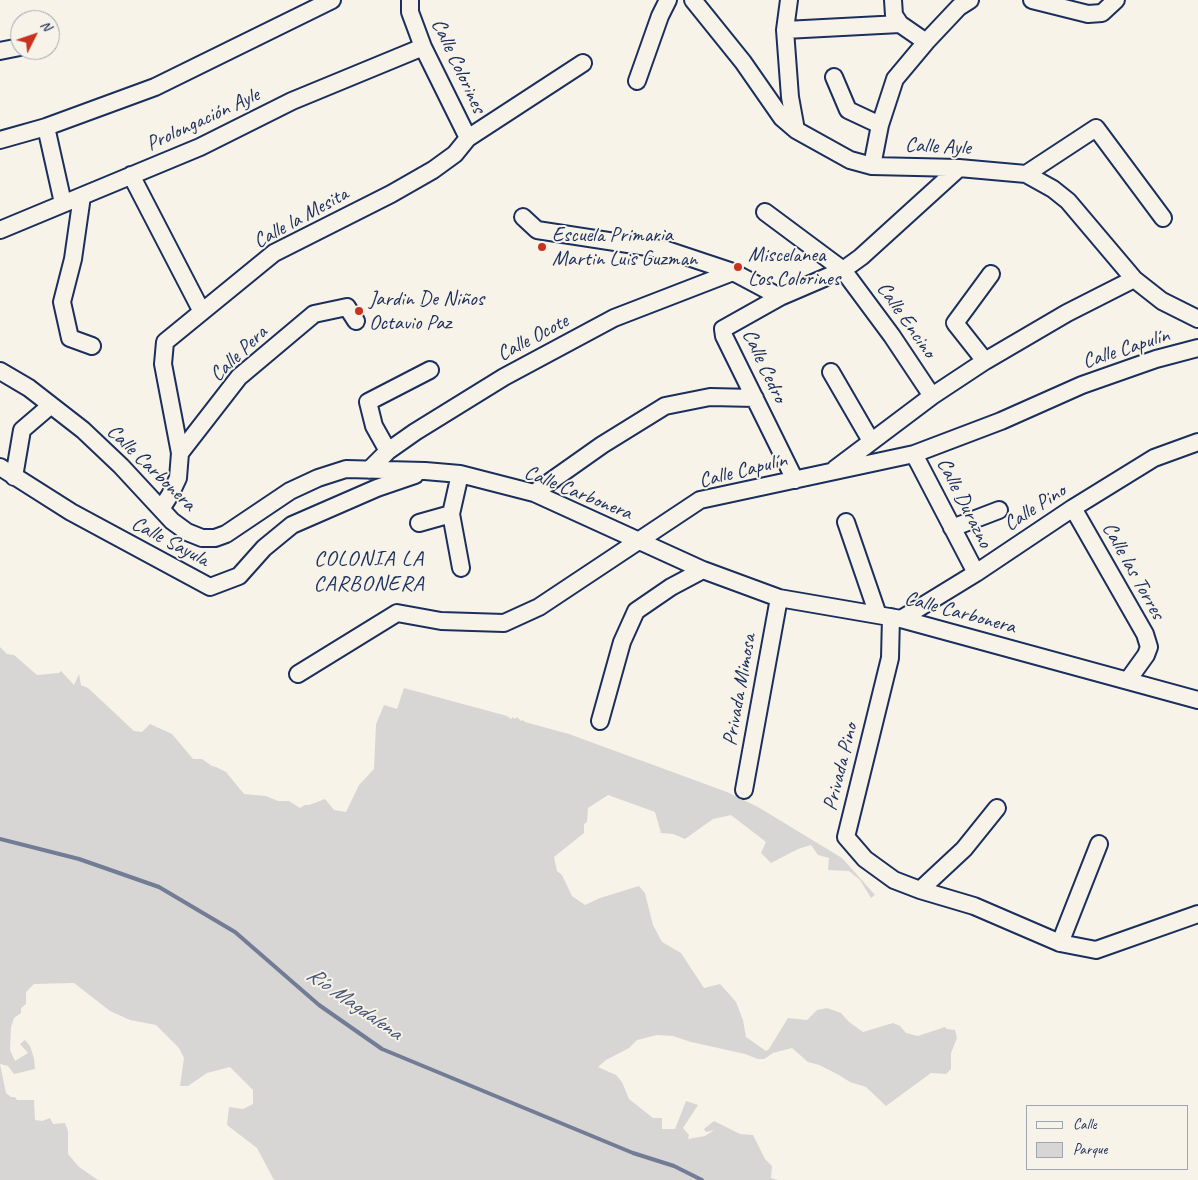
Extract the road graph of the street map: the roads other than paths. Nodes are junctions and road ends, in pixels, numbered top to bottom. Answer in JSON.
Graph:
{"nodes":[{"id":1,"x":332,"y":0,"type":"edge"},
{"id":2,"x":668,"y":0,"type":"edge"},
{"id":3,"x":693,"y":0,"type":"edge"},
{"id":4,"x":789,"y":0,"type":"edge"},
{"id":5,"x":893,"y":0,"type":"edge"},
{"id":6,"x":970,"y":0,"type":"edge"},
{"id":7,"x":1032,"y":0,"type":"edge"},
{"id":8,"x":1116,"y":0,"type":"edge"},
{"id":9,"x":410,"y":6,"type":"edge"},
{"id":10,"x":900,"y":24,"type":"junction"},
{"id":11,"x":785,"y":30,"type":"junction"},
{"id":12,"x":926,"y":42,"type":"junction"},
{"id":13,"x":423,"y":47,"type":"junction"},
{"id":14,"x":583,"y":63,"type":"dead end"},
{"id":15,"x":834,"y":77,"type":"dead end"},
{"id":16,"x":638,"y":80,"type":"dead end"},
{"id":17,"x":880,"y":125,"type":"junction"},
{"id":18,"x":46,"y":128,"type":"junction"},
{"id":19,"x":796,"y":130,"type":"junction"},
{"id":20,"x":468,"y":138,"type":"junction"},
{"id":21,"x":0,"y":140,"type":"edge"},
{"id":22,"x":872,"y":166,"type":"junction"},
{"id":23,"x":959,"y":168,"type":"junction"},
{"id":24,"x":1026,"y":174,"type":"junction"},
{"id":25,"x":131,"y":176,"type":"junction"},
{"id":26,"x":82,"y":196,"type":"junction"},
{"id":27,"x":63,"y":203,"type":"junction"},
{"id":28,"x":765,"y":212,"type":"dead end"},
{"id":29,"x":524,"y":217,"type":"dead end"},
{"id":30,"x":1164,"y":218,"type":"dead end"},
{"id":31,"x":0,"y":230,"type":"edge"},
{"id":32,"x":843,"y":270,"type":"junction"},
{"id":33,"x":732,"y":272,"type":"junction"},
{"id":34,"x":990,"y":274,"type":"dead end"},
{"id":35,"x":1134,"y":279,"type":"junction"},
{"id":36,"x":780,"y":297,"type":"junction"},
{"id":37,"x":202,"y":312,"type":"junction"},
{"id":38,"x":1198,"y":319,"type":"edge"},
{"id":39,"x":356,"y":321,"type":"dead end"},
{"id":40,"x":92,"y":346,"type":"dead end"},
{"id":41,"x":1198,"y":348,"type":"edge"},
{"id":42,"x":985,"y":361,"type":"junction"},
{"id":43,"x":430,"y":370,"type":"dead end"},
{"id":44,"x":0,"y":371,"type":"edge"},
{"id":45,"x":831,"y":372,"type":"dead end"},
{"id":46,"x":932,"y":396,"type":"junction"},
{"id":47,"x":756,"y":398,"type":"junction"},
{"id":48,"x":50,"y":406,"type":"junction"},
{"id":49,"x":871,"y":441,"type":"junction"},
{"id":50,"x":1198,"y":442,"type":"edge"},
{"id":51,"x":388,"y":451,"type":"junction"},
{"id":52,"x":180,"y":453,"type":"junction"},
{"id":53,"x":914,"y":454,"type":"junction"},
{"id":54,"x":0,"y":467,"type":"edge"},
{"id":55,"x":369,"y":470,"type":"junction"},
{"id":56,"x":425,"y":471,"type":"junction"},
{"id":57,"x":832,"y":472,"type":"junction"},
{"id":58,"x":460,"y":474,"type":"junction"},
{"id":59,"x":14,"y":478,"type":"junction"},
{"id":60,"x":796,"y":480,"type":"junction"},
{"id":61,"x":534,"y":493,"type":"junction"},
{"id":62,"x":1073,"y":508,"type":"junction"},
{"id":63,"x":161,"y":509,"type":"junction"},
{"id":64,"x":999,"y":510,"type":"dead end"},
{"id":65,"x":451,"y":514,"type":"junction"},
{"id":66,"x":846,"y":522,"type":"dead end"},
{"id":67,"x":419,"y":523,"type":"dead end"},
{"id":68,"x":952,"y":528,"type":"junction"},
{"id":69,"x":640,"y":541,"type":"junction"},
{"id":70,"x":460,"y":568,"type":"dead end"},
{"id":71,"x":703,"y":570,"type":"junction"},
{"id":72,"x":976,"y":573,"type":"junction"},
{"id":73,"x":779,"y":598,"type":"junction"},
{"id":74,"x":890,"y":617,"type":"junction"},
{"id":75,"x":298,"y":674,"type":"dead end"},
{"id":76,"x":1128,"y":680,"type":"junction"},
{"id":77,"x":1198,"y":700,"type":"edge"},
{"id":78,"x":600,"y":721,"type":"dead end"},
{"id":79,"x":744,"y":790,"type":"dead end"},
{"id":80,"x":998,"y":808,"type":"dead end"},
{"id":81,"x":1099,"y":844,"type":"dead end"},
{"id":82,"x":920,"y":890,"type":"junction"},
{"id":83,"x":1198,"y":914,"type":"edge"},
{"id":84,"x":1060,"y":943,"type":"junction"}],
"edges":[{"from":1,"to":18,"type":"street"},
{"from":2,"to":16,"type":"street"},
{"from":3,"to":19,"type":"street","name":"Calle Ayle"},
{"from":4,"to":11,"type":"street"},
{"from":5,"to":10,"type":"street"},
{"from":6,"to":12,"type":"street"},
{"from":7,"to":8,"type":"street"},
{"from":9,"to":13,"type":"street","name":"Calle Colorines"},
{"from":10,"to":11,"type":"street"},
{"from":10,"to":12,"type":"street"},
{"from":11,"to":19,"type":"street"},
{"from":12,"to":17,"type":"street"},
{"from":13,"to":20,"type":"street","name":"Calle Colorines"},
{"from":13,"to":25,"type":"street","name":"Prolongación Ayle"},
{"from":14,"to":20,"type":"street","name":"Calle la Mesita"},
{"from":15,"to":17,"type":"street"},
{"from":17,"to":22,"type":"street"},
{"from":18,"to":21,"type":"street"},
{"from":18,"to":27,"type":"street"},
{"from":19,"to":22,"type":"street","name":"Calle Ayle"},
{"from":20,"to":37,"type":"street","name":"Calle la Mesita"},
{"from":22,"to":23,"type":"street","name":"Calle Ayle"},
{"from":23,"to":24,"type":"street","name":"Calle Ayle"},
{"from":23,"to":32,"type":"street"},
{"from":24,"to":30,"type":"street"},
{"from":24,"to":35,"type":"street","name":"Calle Ayle"},
{"from":25,"to":26,"type":"street","name":"Prolongación Ayle"},
{"from":25,"to":37,"type":"street"},
{"from":26,"to":27,"type":"street","name":"Prolongación Ayle"},
{"from":26,"to":40,"type":"street"},
{"from":27,"to":31,"type":"street","name":"Prolongación Ayle"},
{"from":28,"to":32,"type":"street","name":"Calle Encino"},
{"from":29,"to":33,"type":"street"},
{"from":32,"to":36,"type":"street"},
{"from":32,"to":46,"type":"street","name":"Calle Encino"},
{"from":33,"to":36,"type":"street"},
{"from":33,"to":51,"type":"street","name":"Calle Ocote"},
{"from":34,"to":42,"type":"street"},
{"from":35,"to":38,"type":"street","name":"Calle Ayle"},
{"from":35,"to":42,"type":"street"},
{"from":36,"to":47,"type":"street","name":"Calle Cedro"},
{"from":37,"to":52,"type":"street","name":"Calle la Mesita"},
{"from":39,"to":52,"type":"street","name":"Calle Pera"},
{"from":41,"to":53,"type":"street","name":"Calle Capulín"},
{"from":42,"to":46,"type":"street"},
{"from":43,"to":51,"type":"street"},
{"from":44,"to":48,"type":"street","name":"Calle Carbonera"},
{"from":45,"to":49,"type":"street"},
{"from":46,"to":49,"type":"street"},
{"from":47,"to":60,"type":"street","name":"Calle Cedro"},
{"from":47,"to":61,"type":"street"},
{"from":48,"to":59,"type":"street"},
{"from":48,"to":63,"type":"street","name":"Calle Carbonera"},
{"from":49,"to":57,"type":"street"},
{"from":50,"to":62,"type":"street","name":"Calle Pino"},
{"from":51,"to":55,"type":"street","name":"Calle Ocote"},
{"from":52,"to":63,"type":"street","name":"Calle la Mesita"},
{"from":53,"to":57,"type":"street","name":"Calle Capulín"},
{"from":53,"to":68,"type":"street","name":"Calle Durazno"},
{"from":54,"to":59,"type":"street","name":"Calle Sayula"},
{"from":55,"to":56,"type":"street","name":"Calle Carbonera"},
{"from":55,"to":63,"type":"street","name":"Calle Carbonera"},
{"from":56,"to":58,"type":"street","name":"Calle Carbonera"},
{"from":56,"to":59,"type":"street","name":"Calle Sayula"},
{"from":57,"to":60,"type":"street","name":"Calle Capulín"},
{"from":58,"to":61,"type":"street","name":"Calle Carbonera"},
{"from":58,"to":65,"type":"street"},
{"from":60,"to":69,"type":"street","name":"Calle Capulín"},
{"from":61,"to":69,"type":"street","name":"Calle Carbonera"},
{"from":62,"to":72,"type":"street","name":"Calle Pino"},
{"from":62,"to":76,"type":"street","name":"Calle las Torres"},
{"from":64,"to":68,"type":"street"},
{"from":65,"to":67,"type":"street"},
{"from":65,"to":70,"type":"street"},
{"from":66,"to":74,"type":"street"},
{"from":68,"to":72,"type":"street","name":"Calle Durazno"},
{"from":69,"to":71,"type":"street","name":"Calle Carbonera"},
{"from":69,"to":75,"type":"street","name":"Calle Capulín"},
{"from":71,"to":73,"type":"street","name":"Calle Carbonera"},
{"from":71,"to":78,"type":"street"},
{"from":72,"to":74,"type":"street","name":"Calle Pino"},
{"from":73,"to":74,"type":"street","name":"Calle Carbonera"},
{"from":73,"to":79,"type":"street","name":"Privada Mimosa"},
{"from":74,"to":76,"type":"street","name":"Calle Carbonera"},
{"from":74,"to":82,"type":"street","name":"Privada Pino"},
{"from":76,"to":77,"type":"street","name":"Calle Carbonera"},
{"from":80,"to":82,"type":"street"},
{"from":81,"to":84,"type":"street"},
{"from":82,"to":84,"type":"street"},
{"from":83,"to":84,"type":"street"}]}
